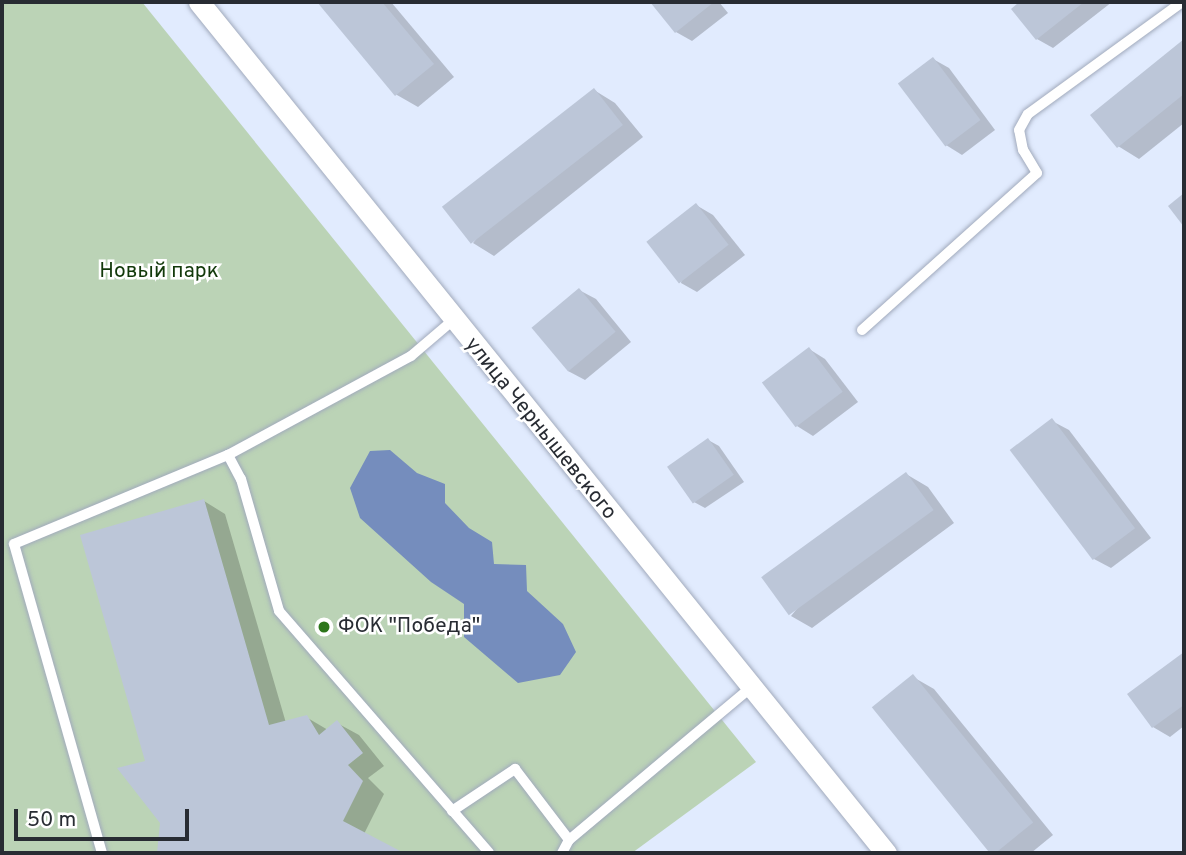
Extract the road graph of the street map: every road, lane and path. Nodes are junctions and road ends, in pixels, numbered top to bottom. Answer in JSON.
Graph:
{"nodes":[{"id":1,"x":199,"y":2,"type":"edge"},
{"id":2,"x":1182,"y":2,"type":"edge"},
{"id":3,"x":452,"y":321,"type":"junction"},
{"id":4,"x":862,"y":330,"type":"dead end"},
{"id":5,"x":228,"y":455,"type":"junction"},
{"id":6,"x":750,"y":688,"type":"junction"},
{"id":7,"x":452,"y":811,"type":"junction"},
{"id":8,"x":569,"y":840,"type":"junction"},
{"id":9,"x":102,"y":853,"type":"edge"},
{"id":10,"x":489,"y":853,"type":"edge"},
{"id":11,"x":562,"y":853,"type":"edge"},
{"id":12,"x":886,"y":853,"type":"edge"}],
"edges":[{"from":1,"to":3,"type":"street","name":"улица Чернышевского"},
{"from":2,"to":4,"type":"lane"},
{"from":3,"to":5,"type":"lane"},
{"from":3,"to":6,"type":"street","name":"улица Чернышевского"},
{"from":5,"to":7,"type":"lane"},
{"from":5,"to":9,"type":"lane"},
{"from":6,"to":8,"type":"lane"},
{"from":6,"to":12,"type":"street","name":"улица Чернышевского"},
{"from":7,"to":8,"type":"lane"},
{"from":7,"to":10,"type":"lane"},
{"from":8,"to":11,"type":"lane"}]}
